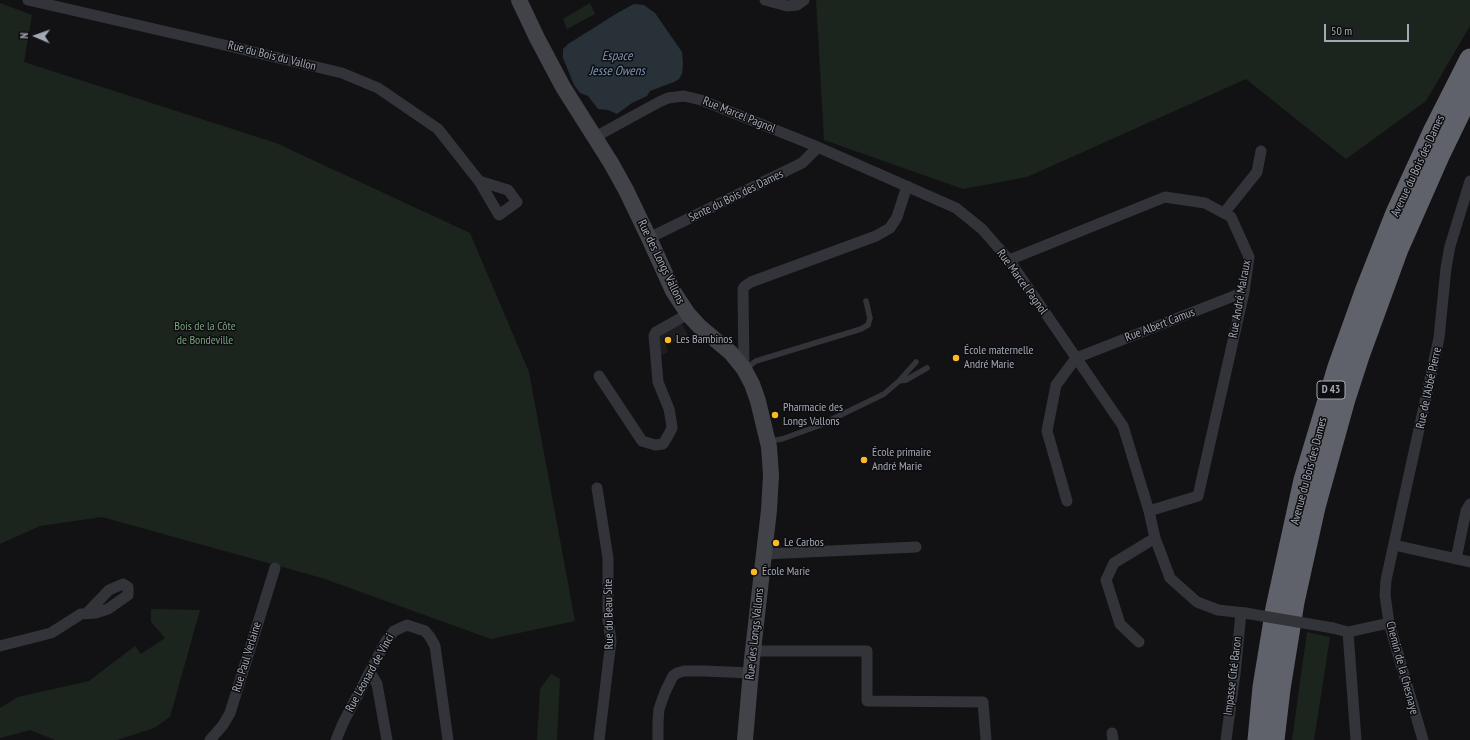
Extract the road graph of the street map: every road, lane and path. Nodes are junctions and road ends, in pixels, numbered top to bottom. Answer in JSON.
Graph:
{"nodes":[{"id":1,"x":28,"y":0,"type":"edge"},
{"id":2,"x":519,"y":0,"type":"edge"},
{"id":3,"x":765,"y":0,"type":"edge"},
{"id":4,"x":804,"y":0,"type":"edge"},
{"id":5,"x":1470,"y":59,"type":"edge"},
{"id":6,"x":1470,"y":92,"type":"edge"},
{"id":7,"x":595,"y":137,"type":"junction"},
{"id":8,"x":818,"y":147,"type":"junction"},
{"id":9,"x":1261,"y":151,"type":"dead end"},
{"id":10,"x":479,"y":181,"type":"dead end"},
{"id":11,"x":1470,"y":181,"type":"edge"},
{"id":12,"x":907,"y":186,"type":"junction"},
{"id":13,"x":1224,"y":213,"type":"junction"},
{"id":14,"x":650,"y":238,"type":"junction"},
{"id":15,"x":1009,"y":260,"type":"junction"},
{"id":16,"x":1244,"y":292,"type":"junction"},
{"id":17,"x":866,"y":300,"type":"dead end"},
{"id":18,"x":688,"y":314,"type":"junction"},
{"id":19,"x":1076,"y":358,"type":"junction"},
{"id":20,"x":916,"y":362,"type":"dead end"},
{"id":21,"x":927,"y":368,"type":"dead end"},
{"id":22,"x":744,"y":369,"type":"junction"},
{"id":23,"x":599,"y":376,"type":"dead end"},
{"id":24,"x":899,"y":381,"type":"junction"},
{"id":25,"x":768,"y":441,"type":"junction"},
{"id":26,"x":597,"y":488,"type":"dead end"},
{"id":27,"x":1067,"y":501,"type":"dead end"},
{"id":28,"x":1470,"y":504,"type":"edge"},
{"id":29,"x":1149,"y":511,"type":"junction"},
{"id":30,"x":1155,"y":538,"type":"junction"},
{"id":31,"x":1394,"y":545,"type":"junction"},
{"id":32,"x":916,"y":547,"type":"dead end"},
{"id":33,"x":764,"y":554,"type":"junction"},
{"id":34,"x":1456,"y":559,"type":"junction"},
{"id":35,"x":1470,"y":562,"type":"edge"},
{"id":36,"x":275,"y":568,"type":"dead end"},
{"id":37,"x":1385,"y":595,"type":"joint"},
{"id":38,"x":1243,"y":613,"type":"junction"},
{"id":39,"x":87,"y":614,"type":"dead end"},
{"id":40,"x":1389,"y":623,"type":"junction"},
{"id":41,"x":1348,"y":632,"type":"junction"},
{"id":42,"x":1139,"y":642,"type":"dead end"},
{"id":43,"x":0,"y":646,"type":"edge"},
{"id":44,"x":753,"y":651,"type":"junction"},
{"id":45,"x":370,"y":672,"type":"junction"},
{"id":46,"x":751,"y":673,"type":"junction"},
{"id":47,"x":210,"y":740,"type":"edge"},
{"id":48,"x":336,"y":740,"type":"edge"},
{"id":49,"x":387,"y":740,"type":"edge"},
{"id":50,"x":448,"y":740,"type":"edge"},
{"id":51,"x":599,"y":740,"type":"edge"},
{"id":52,"x":658,"y":740,"type":"edge"},
{"id":53,"x":745,"y":740,"type":"edge"},
{"id":54,"x":986,"y":740,"type":"edge"},
{"id":55,"x":1226,"y":740,"type":"edge"},
{"id":56,"x":1258,"y":740,"type":"edge"},
{"id":57,"x":1274,"y":740,"type":"edge"},
{"id":58,"x":1356,"y":740,"type":"edge"},
{"id":59,"x":1423,"y":740,"type":"edge"}],
"edges":[{"from":1,"to":10,"type":"street","name":"Rue du Bois du Vallon"},
{"from":2,"to":7,"type":"street","name":"Rue des Longs Vallons"},
{"from":3,"to":4,"type":"street"},
{"from":5,"to":56,"type":"highway","name":"Avenue du Bois des Dames","number":"D 43"},
{"from":6,"to":57,"type":"highway","name":"Avenue du Bois des Dames","number":"D 43"},
{"from":7,"to":8,"type":"street","name":"Rue Marcel Pagnol"},
{"from":7,"to":14,"type":"street","name":"Rue des Longs Vallons"},
{"from":8,"to":12,"type":"street","name":"Rue Marcel Pagnol"},
{"from":8,"to":14,"type":"street","name":"Sente du Bois des Dames"},
{"from":9,"to":13,"type":"street"},
{"from":11,"to":31,"type":"street","name":"Rue de l'Abbé Pierre"},
{"from":12,"to":15,"type":"street","name":"Rue Marcel Pagnol"},
{"from":12,"to":22,"type":"street"},
{"from":13,"to":15,"type":"street","name":"Rue André Malraux"},
{"from":13,"to":16,"type":"street","name":"Rue André Malraux"},
{"from":14,"to":18,"type":"street","name":"Rue des Longs Vallons"},
{"from":15,"to":19,"type":"street","name":"Rue Marcel Pagnol"},
{"from":16,"to":19,"type":"street","name":"Rue Albert Camus"},
{"from":16,"to":29,"type":"street","name":"Rue André Malraux"},
{"from":17,"to":22,"type":"lane"},
{"from":18,"to":22,"type":"street","name":"Rue des Longs Vallons"},
{"from":18,"to":23,"type":"street"},
{"from":19,"to":27,"type":"street"},
{"from":19,"to":29,"type":"street","name":"Rue Marcel Pagnol"},
{"from":20,"to":24,"type":"lane"},
{"from":21,"to":24,"type":"lane"},
{"from":22,"to":25,"type":"street","name":"Rue des Longs Vallons"},
{"from":24,"to":25,"type":"lane"},
{"from":25,"to":33,"type":"street","name":"Rue des Longs Vallons"},
{"from":26,"to":51,"type":"street","name":"Rue du Beau Site"},
{"from":28,"to":34,"type":"street"},
{"from":29,"to":30,"type":"street","name":"Rue Marcel Pagnol"},
{"from":30,"to":38,"type":"street","name":"Rue Marcel Pagnol"},
{"from":30,"to":42,"type":"street"},
{"from":31,"to":34,"type":"street"},
{"from":31,"to":37,"type":"street","name":"Rue de l'Abbé Pierre"},
{"from":32,"to":33,"type":"street"},
{"from":33,"to":44,"type":"street","name":"Rue des Longs Vallons"},
{"from":34,"to":35,"type":"street"},
{"from":36,"to":47,"type":"street","name":"Rue Paul Verlaine"},
{"from":37,"to":40,"type":"street","name":"Chemin de la Chesnaye"},
{"from":38,"to":41,"type":"street","name":"Rue Marcel Pagnol","bridge":true},
{"from":38,"to":55,"type":"street","name":"Impasse Cité Baron"},
{"from":39,"to":43,"type":"street"},
{"from":40,"to":41,"type":"street"},
{"from":40,"to":59,"type":"street","name":"Chemin de la Chesnaye"},
{"from":41,"to":58,"type":"street"},
{"from":44,"to":46,"type":"street","name":"Rue des Longs Vallons"},
{"from":44,"to":54,"type":"street"},
{"from":45,"to":48,"type":"street","name":"Rue Léonard de Vinci"},
{"from":45,"to":49,"type":"street"},
{"from":45,"to":50,"type":"street","name":"Rue Léonard de Vinci"},
{"from":46,"to":52,"type":"street"},
{"from":46,"to":53,"type":"street","name":"Rue des Longs Vallons"}]}
